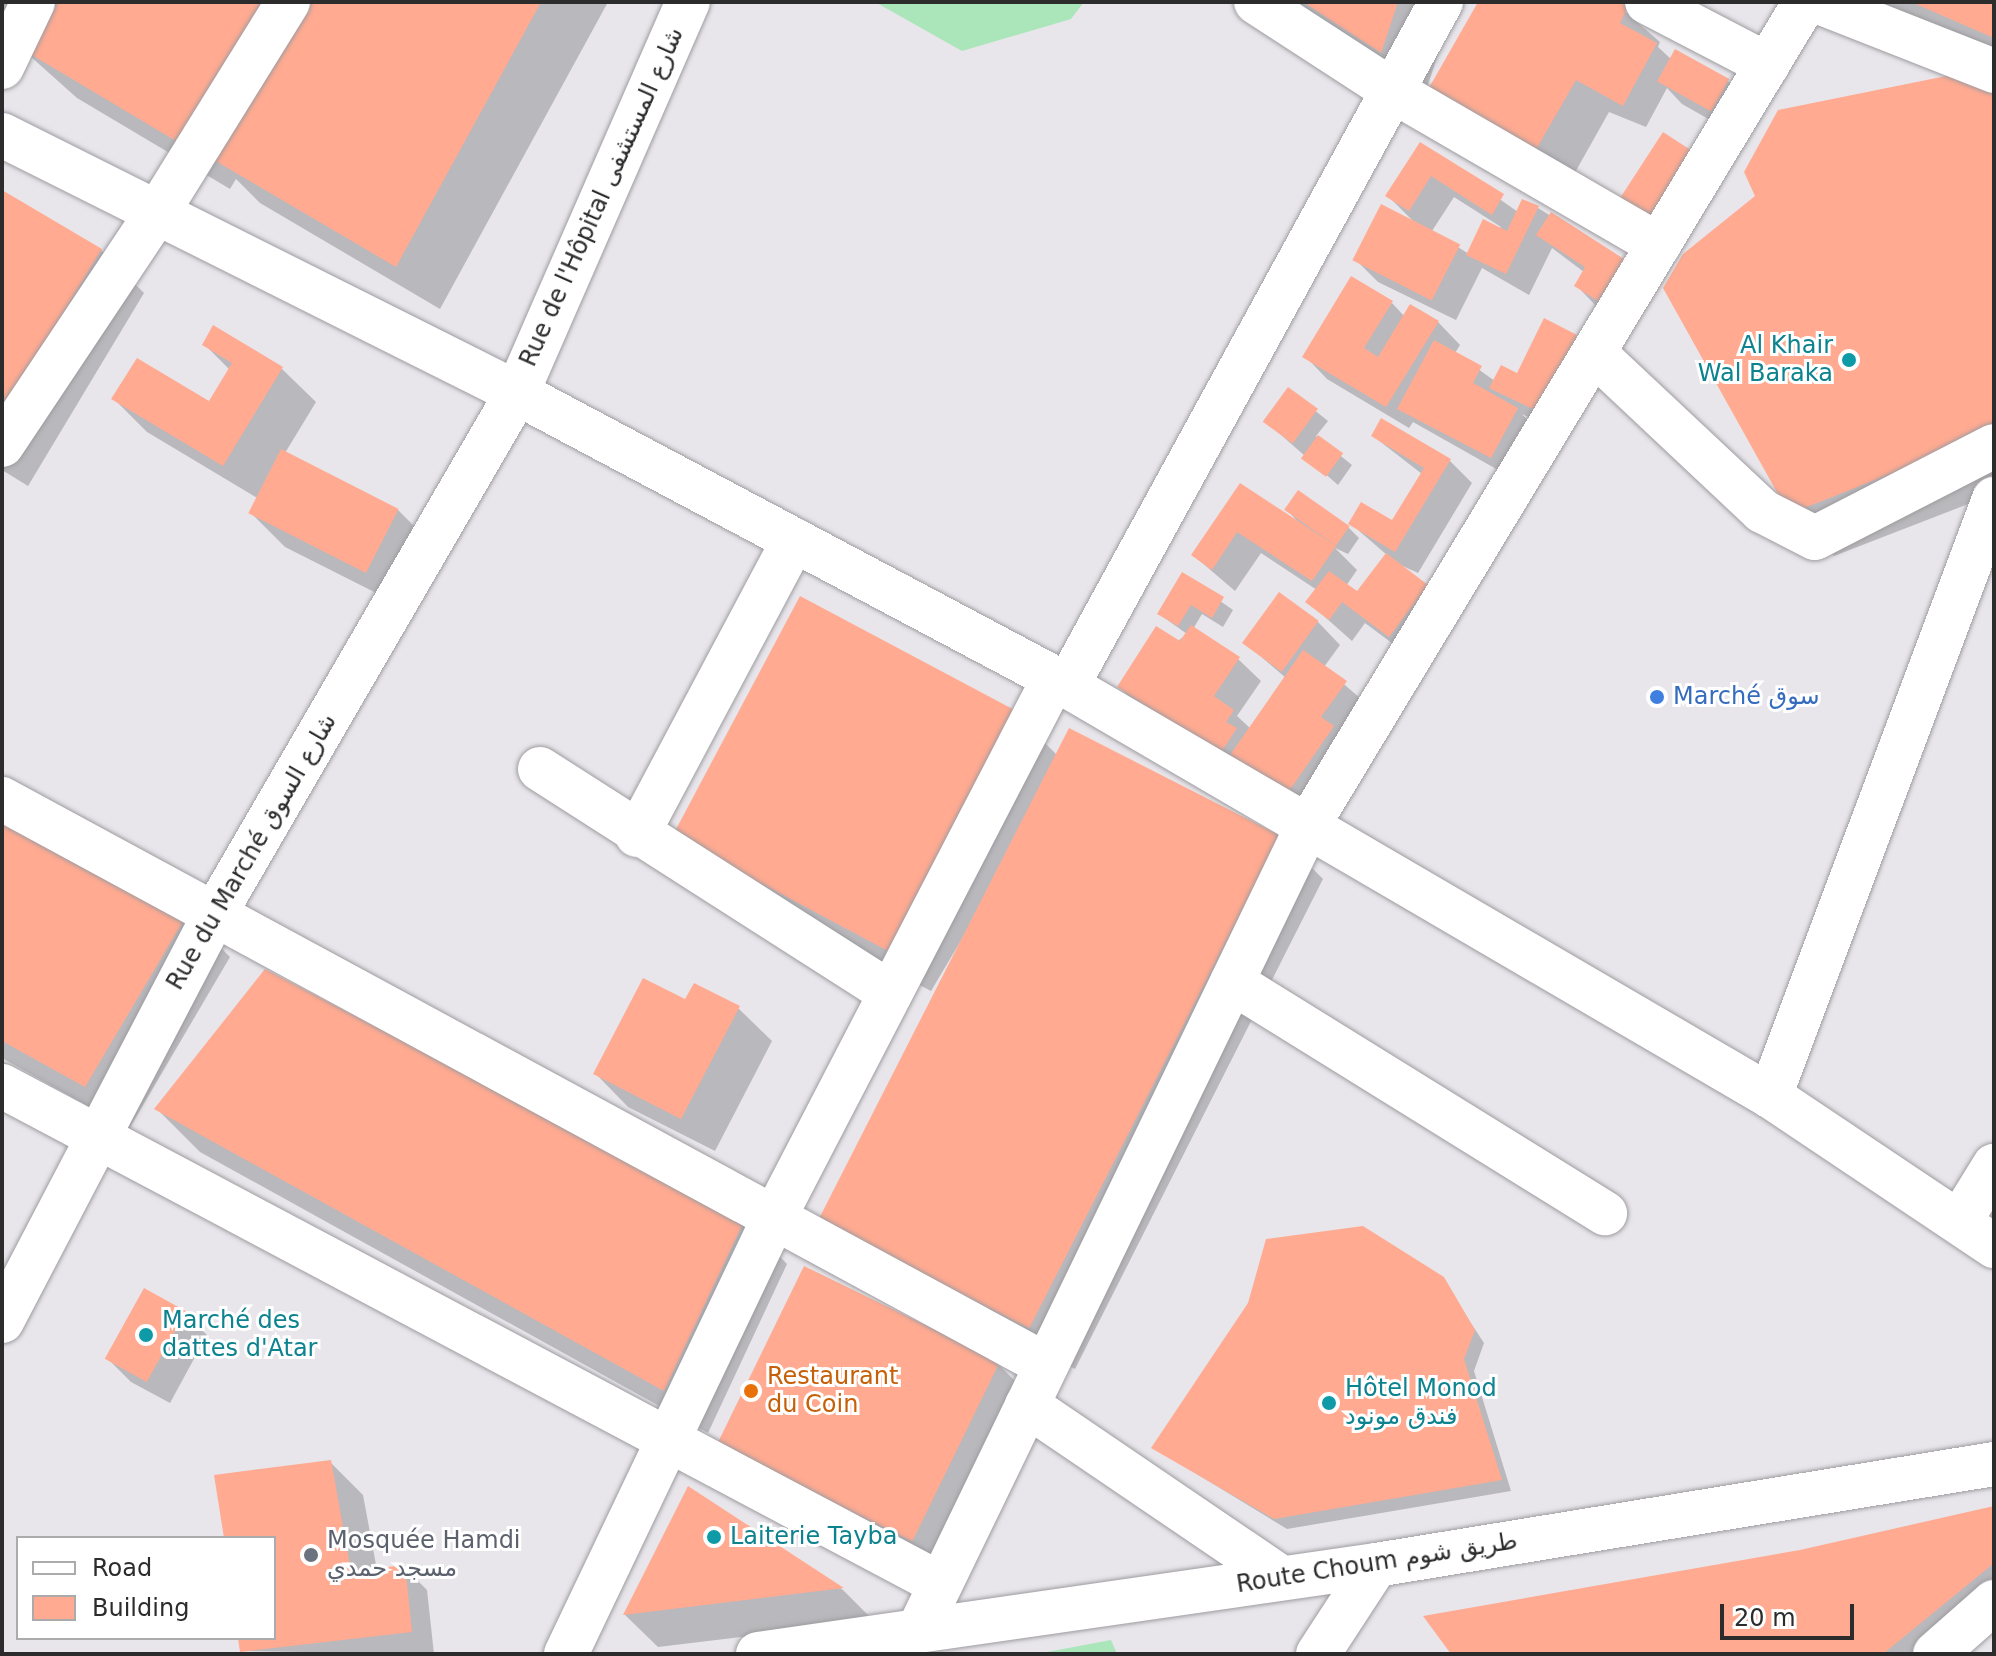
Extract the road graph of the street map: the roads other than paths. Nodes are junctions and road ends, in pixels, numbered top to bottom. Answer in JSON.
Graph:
{"nodes":[{"id":1,"x":33,"y":2,"type":"edge"},
{"id":2,"x":288,"y":2,"type":"edge"},
{"id":3,"x":688,"y":2,"type":"edge"},
{"id":4,"x":1256,"y":2,"type":"edge"},
{"id":5,"x":1441,"y":2,"type":"edge"},
{"id":6,"x":1647,"y":2,"type":"edge"},
{"id":7,"x":1805,"y":2,"type":"edge"},
{"id":8,"x":1819,"y":2,"type":"edge"},
{"id":9,"x":1768,"y":65,"type":"junction"},
{"id":10,"x":2,"y":67,"type":"edge"},
{"id":11,"x":1994,"y":71,"type":"edge"},
{"id":12,"x":1393,"y":91,"type":"junction"},
{"id":13,"x":2,"y":135,"type":"edge"},
{"id":14,"x":159,"y":210,"type":"junction"},
{"id":15,"x":1659,"y":245,"type":"junction"},
{"id":16,"x":1594,"y":353,"type":"junction"},
{"id":17,"x":517,"y":393,"type":"junction"},
{"id":18,"x":2,"y":445,"type":"edge"},
{"id":19,"x":1994,"y":446,"type":"edge"},
{"id":20,"x":1994,"y":499,"type":"edge"},
{"id":21,"x":794,"y":540,"type":"junction"},
{"id":22,"x":1061,"y":682,"type":"junction"},
{"id":23,"x":540,"y":769,"type":"dead end"},
{"id":24,"x":2,"y":799,"type":"edge"},
{"id":25,"x":1307,"y":827,"type":"junction"},
{"id":26,"x":637,"y":835,"type":"junction"},
{"id":27,"x":214,"y":915,"type":"junction"},
{"id":28,"x":1232,"y":982,"type":"junction"},
{"id":29,"x":890,"y":993,"type":"junction"},
{"id":30,"x":2,"y":1086,"type":"edge"},
{"id":31,"x":1770,"y":1096,"type":"junction"},
{"id":32,"x":97,"y":1132,"type":"junction"},
{"id":33,"x":1994,"y":1166,"type":"edge"},
{"id":34,"x":1605,"y":1213,"type":"dead end"},
{"id":35,"x":774,"y":1218,"type":"junction"},
{"id":36,"x":1960,"y":1221,"type":"junction"},
{"id":37,"x":1994,"y":1246,"type":"edge"},
{"id":38,"x":2,"y":1321,"type":"edge"},
{"id":39,"x":1046,"y":1365,"type":"junction"},
{"id":40,"x":1027,"y":1405,"type":"junction"},
{"id":41,"x":666,"y":1435,"type":"junction"},
{"id":42,"x":1994,"y":1464,"type":"edge"},
{"id":43,"x":1376,"y":1565,"type":"junction"},
{"id":44,"x":1282,"y":1578,"type":"junction"},
{"id":45,"x":940,"y":1584,"type":"junction"},
{"id":46,"x":1994,"y":1602,"type":"edge"},
{"id":47,"x":918,"y":1631,"type":"junction"},
{"id":48,"x":566,"y":1654,"type":"edge"},
{"id":49,"x":758,"y":1654,"type":"edge"},
{"id":50,"x":1318,"y":1654,"type":"edge"},
{"id":51,"x":1935,"y":1654,"type":"edge"}],
"edges":[{"from":1,"to":10,"type":"main road"},
{"from":2,"to":14,"type":"main road"},
{"from":3,"to":17,"type":"main road","name":"Rue de l'Hôpital شارع المستشفى"},
{"from":4,"to":12,"type":"main road"},
{"from":5,"to":12,"type":"main road"},
{"from":6,"to":9,"type":"main road"},
{"from":7,"to":9,"type":"main road"},
{"from":8,"to":11,"type":"main road"},
{"from":9,"to":15,"type":"main road"},
{"from":12,"to":15,"type":"main road"},
{"from":12,"to":22,"type":"main road"},
{"from":13,"to":14,"type":"main road"},
{"from":14,"to":17,"type":"main road"},
{"from":14,"to":18,"type":"main road"},
{"from":15,"to":16,"type":"main road"},
{"from":16,"to":19,"type":"main road"},
{"from":16,"to":25,"type":"main road"},
{"from":17,"to":21,"type":"main road"},
{"from":17,"to":27,"type":"main road","name":"Rue du Marché شارع السوق"},
{"from":20,"to":31,"type":"main road"},
{"from":21,"to":22,"type":"main road"},
{"from":21,"to":26,"type":"main road"},
{"from":22,"to":25,"type":"main road"},
{"from":22,"to":29,"type":"main road"},
{"from":23,"to":26,"type":"main road"},
{"from":24,"to":27,"type":"main road"},
{"from":25,"to":28,"type":"main road"},
{"from":25,"to":31,"type":"main road"},
{"from":26,"to":29,"type":"main road"},
{"from":27,"to":32,"type":"main road","name":"Rue du Marché شارع السوق"},
{"from":27,"to":35,"type":"main road"},
{"from":28,"to":34,"type":"main road"},
{"from":28,"to":39,"type":"main road"},
{"from":29,"to":35,"type":"main road"},
{"from":30,"to":32,"type":"main road"},
{"from":31,"to":36,"type":"main road"},
{"from":32,"to":38,"type":"main road","name":"Rue du Marché شارع السوق"},
{"from":32,"to":41,"type":"main road"},
{"from":33,"to":36,"type":"main road"},
{"from":35,"to":39,"type":"main road"},
{"from":35,"to":41,"type":"main road"},
{"from":36,"to":37,"type":"main road"},
{"from":39,"to":40,"type":"main road"},
{"from":40,"to":44,"type":"main road"},
{"from":40,"to":45,"type":"main road"},
{"from":41,"to":45,"type":"main road"},
{"from":41,"to":48,"type":"main road"},
{"from":42,"to":43,"type":"main road","name":"Route Choum طريق شوم"},
{"from":43,"to":44,"type":"main road","name":"Route Choum طريق شوم"},
{"from":43,"to":50,"type":"main road"},
{"from":44,"to":47,"type":"main road","name":"Route Choum طريق شوم"},
{"from":45,"to":47,"type":"main road"},
{"from":46,"to":51,"type":"main road"},
{"from":47,"to":49,"type":"main road","name":"Route Choum طريق شوم"}]}
